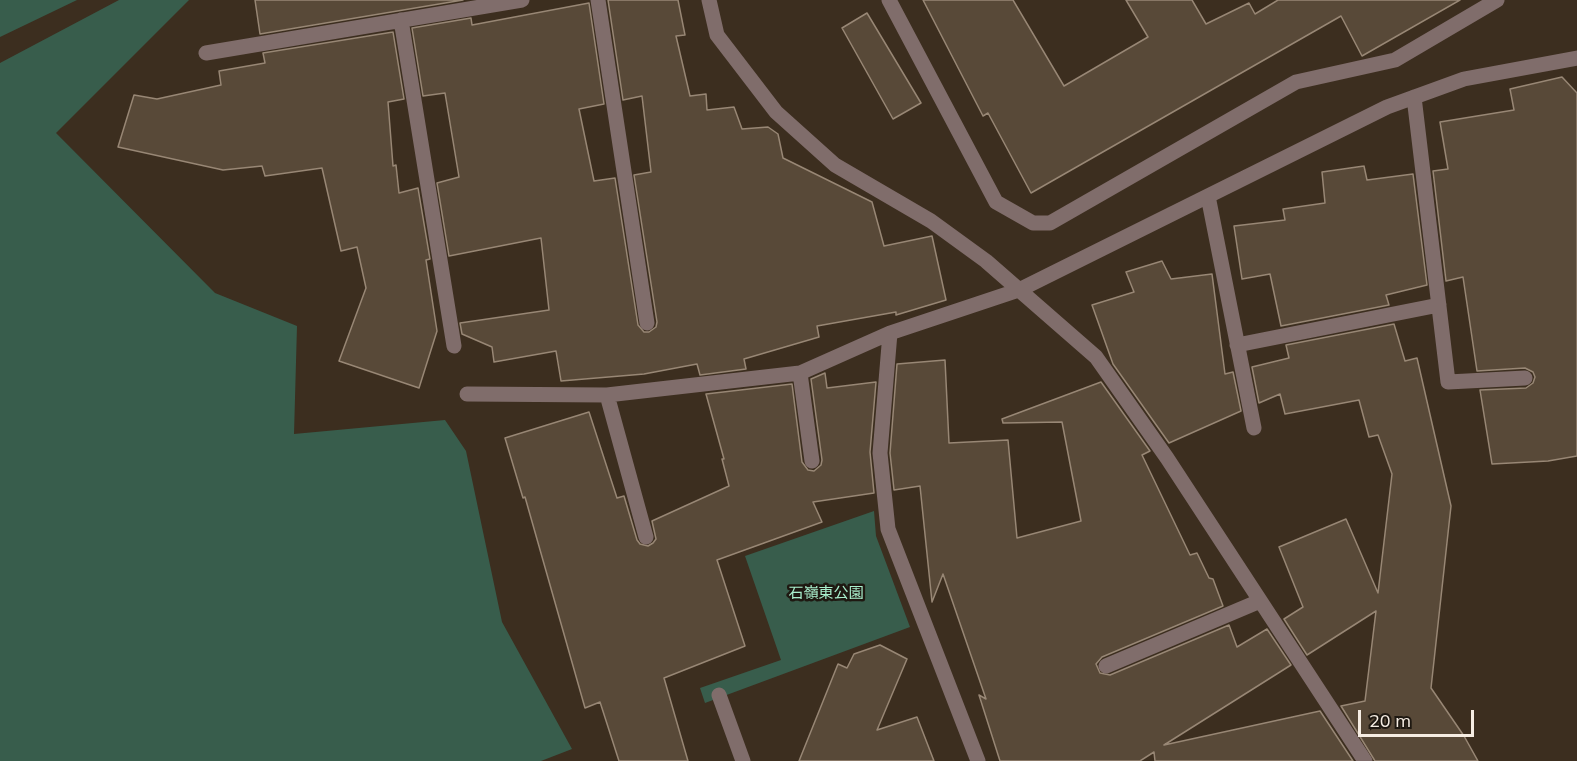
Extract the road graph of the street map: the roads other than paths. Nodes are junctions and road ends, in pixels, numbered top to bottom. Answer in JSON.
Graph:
{"nodes":[{"id":1,"x":522,"y":0,"type":"edge"},
{"id":2,"x":598,"y":0,"type":"edge"},
{"id":3,"x":709,"y":0,"type":"edge"},
{"id":4,"x":889,"y":0,"type":"edge"},
{"id":5,"x":1497,"y":0,"type":"edge"},
{"id":6,"x":494,"y":2,"type":"edge"},
{"id":7,"x":401,"y":20,"type":"junction"},
{"id":8,"x":206,"y":53,"type":"dead end"},
{"id":9,"x":1577,"y":58,"type":"edge"},
{"id":10,"x":1414,"y":97,"type":"junction"},
{"id":11,"x":1208,"y":196,"type":"junction"},
{"id":12,"x":1019,"y":290,"type":"junction"},
{"id":13,"x":1439,"y":305,"type":"junction"},
{"id":14,"x":647,"y":323,"type":"dead end"},
{"id":15,"x":890,"y":333,"type":"junction"},
{"id":16,"x":1237,"y":345,"type":"junction"},
{"id":17,"x":454,"y":346,"type":"dead end"},
{"id":18,"x":800,"y":373,"type":"junction"},
{"id":19,"x":1525,"y":378,"type":"dead end"},
{"id":20,"x":467,"y":394,"type":"dead end"},
{"id":21,"x":607,"y":395,"type":"junction"},
{"id":22,"x":1254,"y":428,"type":"dead end"},
{"id":23,"x":812,"y":462,"type":"dead end"},
{"id":24,"x":646,"y":537,"type":"dead end"},
{"id":25,"x":1260,"y":601,"type":"junction"},
{"id":26,"x":1106,"y":666,"type":"dead end"},
{"id":27,"x":718,"y":695,"type":"dead end"},
{"id":28,"x":743,"y":761,"type":"edge"},
{"id":29,"x":978,"y":761,"type":"edge"},
{"id":30,"x":1365,"y":761,"type":"edge"}],
"edges":[{"from":1,"to":6,"type":"street"},
{"from":2,"to":14,"type":"street"},
{"from":3,"to":12,"type":"street"},
{"from":4,"to":5,"type":"street"},
{"from":6,"to":7,"type":"street"},
{"from":7,"to":8,"type":"street"},
{"from":7,"to":17,"type":"street"},
{"from":9,"to":10,"type":"street"},
{"from":10,"to":11,"type":"street"},
{"from":10,"to":13,"type":"street"},
{"from":11,"to":12,"type":"street"},
{"from":11,"to":16,"type":"street"},
{"from":12,"to":15,"type":"street"},
{"from":12,"to":25,"type":"street"},
{"from":13,"to":16,"type":"street"},
{"from":13,"to":19,"type":"street"},
{"from":15,"to":18,"type":"street"},
{"from":15,"to":29,"type":"street"},
{"from":16,"to":22,"type":"street"},
{"from":18,"to":21,"type":"street"},
{"from":18,"to":23,"type":"street"},
{"from":20,"to":21,"type":"street"},
{"from":21,"to":24,"type":"street"},
{"from":25,"to":26,"type":"street"},
{"from":25,"to":30,"type":"street"},
{"from":27,"to":28,"type":"street"}]}
